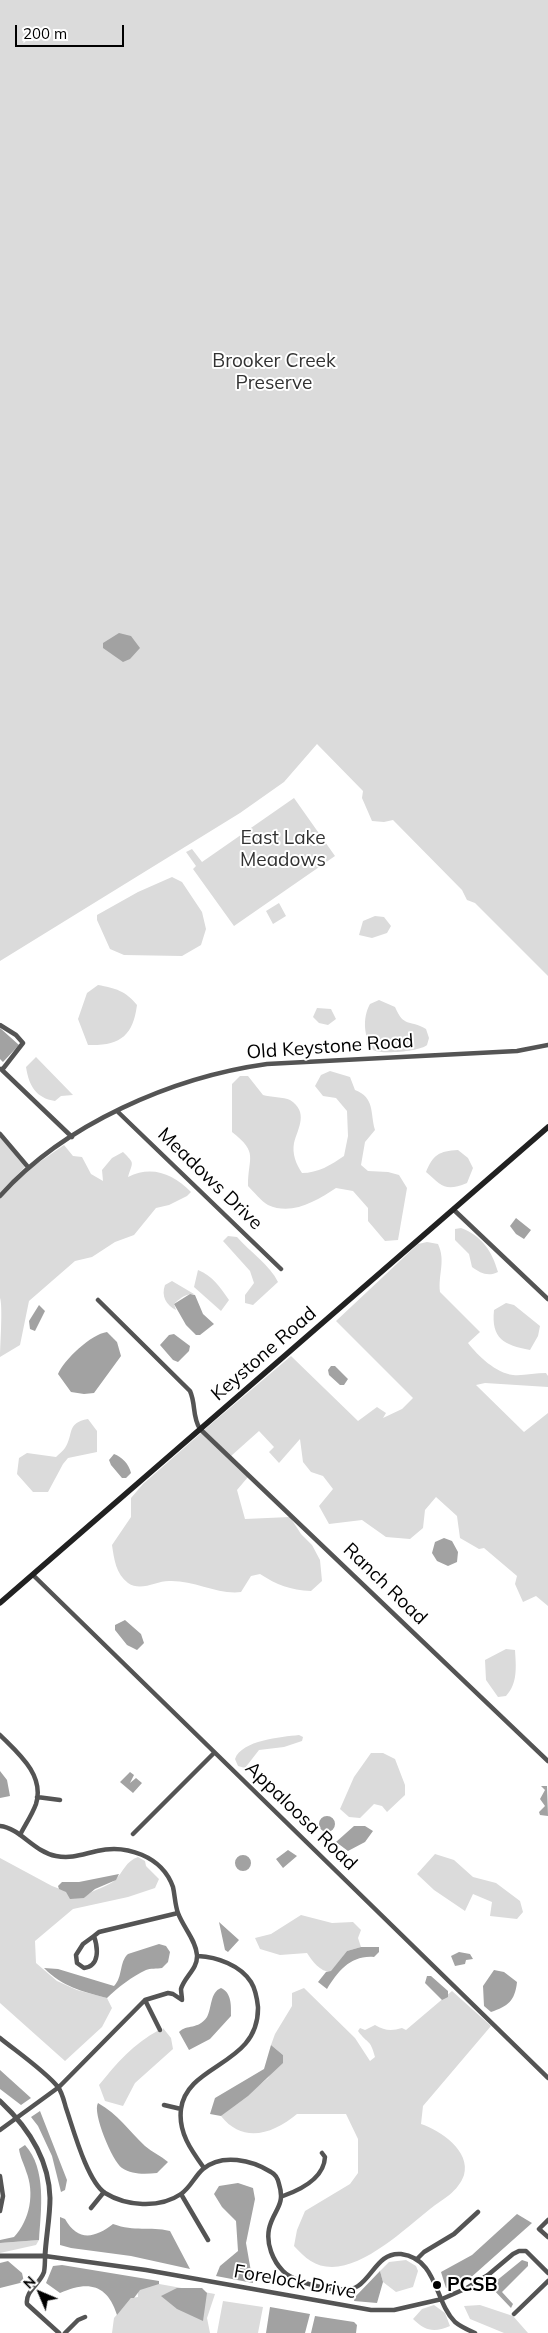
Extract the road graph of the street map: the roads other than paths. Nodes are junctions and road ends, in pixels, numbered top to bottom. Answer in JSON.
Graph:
{"nodes":[{"id":1,"x":0,"y":1025,"type":"edge"},
{"id":2,"x":548,"y":1045,"type":"edge"},
{"id":3,"x":1,"y":1069,"type":"edge"},
{"id":4,"x":117,"y":1111,"type":"junction"},
{"id":5,"x":548,"y":1127,"type":"edge"},
{"id":6,"x":0,"y":1134,"type":"edge"},
{"id":7,"x":72,"y":1136,"type":"junction"},
{"id":8,"x":28,"y":1167,"type":"junction"},
{"id":9,"x":0,"y":1196,"type":"edge"},
{"id":10,"x":454,"y":1210,"type":"junction"},
{"id":11,"x":281,"y":1269,"type":"dead end"},
{"id":12,"x":548,"y":1299,"type":"edge"},
{"id":13,"x":98,"y":1300,"type":"dead end"},
{"id":14,"x":200,"y":1430,"type":"junction"},
{"id":15,"x":32,"y":1576,"type":"junction"},
{"id":16,"x":0,"y":1603,"type":"edge"},
{"id":17,"x":0,"y":1736,"type":"edge"},
{"id":18,"x":214,"y":1753,"type":"junction"},
{"id":19,"x":548,"y":1761,"type":"edge"},
{"id":20,"x":36,"y":1797,"type":"junction"},
{"id":21,"x":60,"y":1800,"type":"dead end"},
{"id":22,"x":0,"y":1826,"type":"edge"},
{"id":23,"x":133,"y":1834,"type":"dead end"},
{"id":24,"x":20,"y":1835,"type":"junction"},
{"id":25,"x":178,"y":1913,"type":"junction"},
{"id":26,"x":94,"y":1936,"type":"junction"},
{"id":27,"x":198,"y":1956,"type":"junction"},
{"id":28,"x":145,"y":2000,"type":"junction"},
{"id":29,"x":160,"y":2030,"type":"dead end"},
{"id":30,"x":0,"y":2038,"type":"edge"},
{"id":31,"x":548,"y":2078,"type":"edge"},
{"id":32,"x":59,"y":2087,"type":"junction"},
{"id":33,"x":0,"y":2101,"type":"edge"},
{"id":34,"x":164,"y":2105,"type":"dead end"},
{"id":35,"x":181,"y":2109,"type":"junction"},
{"id":36,"x":17,"y":2117,"type":"junction"},
{"id":37,"x":0,"y":2130,"type":"edge"},
{"id":38,"x":322,"y":2153,"type":"dead end"},
{"id":39,"x":204,"y":2168,"type":"junction"},
{"id":40,"x":0,"y":2176,"type":"edge"},
{"id":41,"x":104,"y":2192,"type":"junction"},
{"id":42,"x":181,"y":2194,"type":"junction"},
{"id":43,"x":283,"y":2196,"type":"junction"},
{"id":44,"x":91,"y":2208,"type":"dead end"},
{"id":45,"x":0,"y":2211,"type":"edge"},
{"id":46,"x":478,"y":2212,"type":"dead end"},
{"id":47,"x":548,"y":2220,"type":"edge"},
{"id":48,"x":548,"y":2237,"type":"edge"},
{"id":49,"x":208,"y":2240,"type":"dead end"},
{"id":50,"x":0,"y":2256,"type":"edge"},
{"id":51,"x":44,"y":2256,"type":"junction"},
{"id":52,"x":417,"y":2259,"type":"junction"},
{"id":53,"x":548,"y":2273,"type":"edge"},
{"id":54,"x":548,"y":2282,"type":"edge"},
{"id":55,"x":442,"y":2299,"type":"junction"},
{"id":56,"x":514,"y":2314,"type":"dead end"},
{"id":57,"x":85,"y":2316,"type":"dead end"},
{"id":58,"x":59,"y":2333,"type":"edge"},
{"id":59,"x":65,"y":2333,"type":"edge"},
{"id":60,"x":475,"y":2333,"type":"edge"}],
"edges":[{"from":1,"to":3,"type":"street"},
{"from":2,"to":4,"type":"street","name":"Old Keystone Road"},
{"from":3,"to":7,"type":"street"},
{"from":4,"to":7,"type":"street","name":"Old Keystone Road"},
{"from":4,"to":11,"type":"street","name":"Meadows Drive"},
{"from":5,"to":10,"type":"main road","name":"Keystone Road"},
{"from":6,"to":8,"type":"street"},
{"from":7,"to":8,"type":"street","name":"Old Keystone Road"},
{"from":8,"to":9,"type":"street","name":"Old Keystone Road"},
{"from":10,"to":12,"type":"street"},
{"from":10,"to":14,"type":"main road","name":"Keystone Road"},
{"from":13,"to":14,"type":"street"},
{"from":14,"to":15,"type":"main road","name":"Keystone Road"},
{"from":14,"to":19,"type":"street","name":"Ranch Road"},
{"from":15,"to":16,"type":"main road","name":"Keystone Road"},
{"from":15,"to":18,"type":"street","name":"Appaloosa Road"},
{"from":17,"to":20,"type":"street"},
{"from":18,"to":23,"type":"street"},
{"from":18,"to":31,"type":"street","name":"Appaloosa Road"},
{"from":20,"to":21,"type":"street"},
{"from":20,"to":24,"type":"street"},
{"from":22,"to":24,"type":"street"},
{"from":24,"to":25,"type":"street"},
{"from":25,"to":26,"type":"street"},
{"from":25,"to":27,"type":"street"},
{"from":26,"to":26,"type":"street"},
{"from":27,"to":28,"type":"street"},
{"from":27,"to":35,"type":"street"},
{"from":28,"to":29,"type":"street"},
{"from":28,"to":32,"type":"street"},
{"from":30,"to":32,"type":"street"},
{"from":32,"to":36,"type":"street"},
{"from":32,"to":41,"type":"street"},
{"from":33,"to":36,"type":"street"},
{"from":34,"to":35,"type":"street"},
{"from":35,"to":39,"type":"street"},
{"from":36,"to":37,"type":"street"},
{"from":36,"to":51,"type":"street"},
{"from":38,"to":43,"type":"street"},
{"from":39,"to":42,"type":"street"},
{"from":39,"to":43,"type":"street"},
{"from":40,"to":45,"type":"street"},
{"from":41,"to":42,"type":"street"},
{"from":41,"to":44,"type":"street"},
{"from":42,"to":49,"type":"street"},
{"from":43,"to":52,"type":"street"},
{"from":46,"to":52,"type":"street"},
{"from":47,"to":48,"type":"street"},
{"from":50,"to":51,"type":"street"},
{"from":51,"to":55,"type":"street","name":"Forelock Drive"},
{"from":51,"to":58,"type":"street"},
{"from":52,"to":55,"type":"street"},
{"from":53,"to":55,"type":"street","name":"Forelock Drive"},
{"from":54,"to":56,"type":"street"},
{"from":55,"to":60,"type":"street"},
{"from":57,"to":59,"type":"street"}]}
